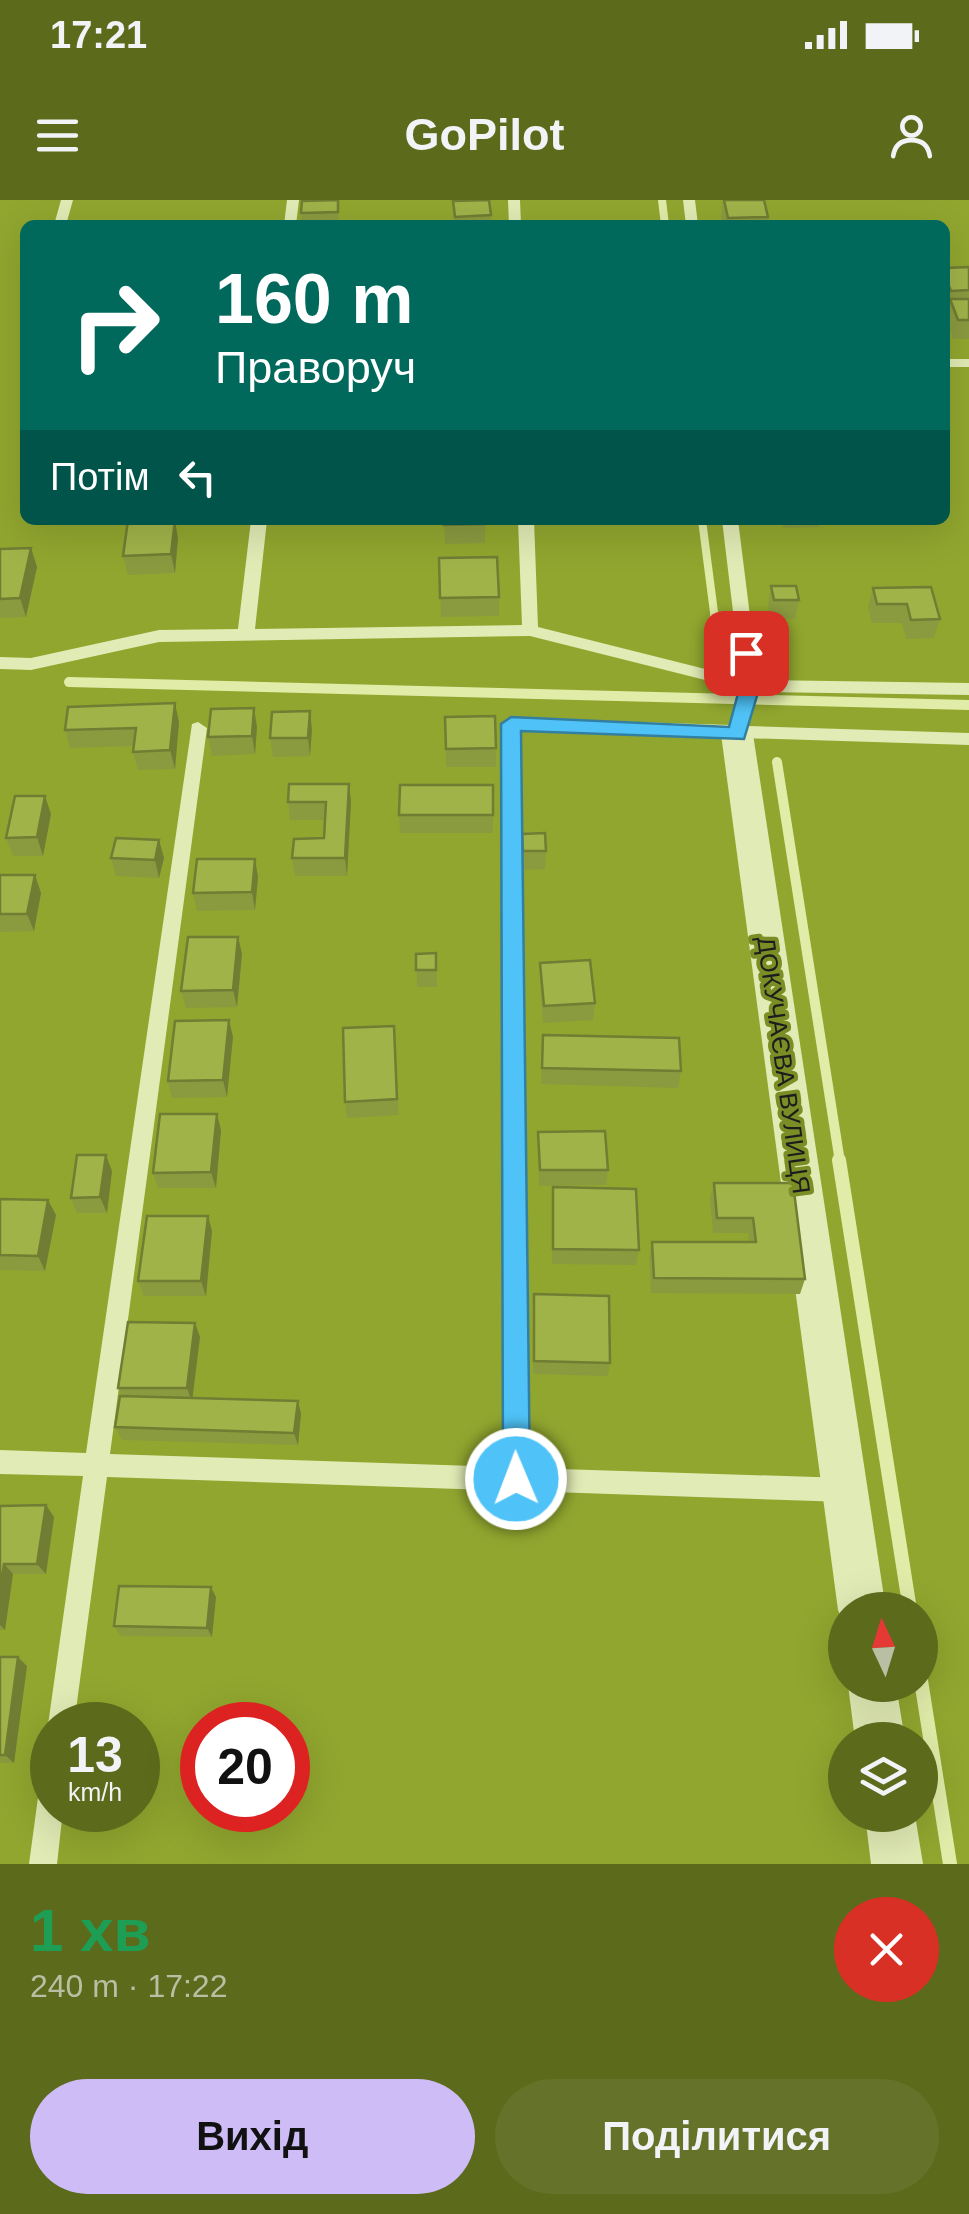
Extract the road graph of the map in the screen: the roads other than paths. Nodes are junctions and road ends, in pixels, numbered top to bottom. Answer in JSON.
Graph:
{"nodes":[{"id":1,"x":257,"y":525,"type":"edge"},
{"id":2,"x":526,"y":525,"type":"edge"},
{"id":3,"x":731,"y":525,"type":"edge"},
{"id":4,"x":530,"y":630,"type":"junction"},
{"id":5,"x":246,"y":635,"type":"junction"},
{"id":6,"x":0,"y":663,"type":"edge"},
{"id":7,"x":750,"y":686,"type":"junction"},
{"id":8,"x":969,"y":690,"type":"edge"},
{"id":9,"x":198,"y":728,"type":"dead end"},
{"id":10,"x":737,"y":734,"type":"junction"},
{"id":11,"x":969,"y":739,"type":"edge"},
{"id":12,"x":0,"y":1462,"type":"edge"},
{"id":13,"x":96,"y":1465,"type":"junction"},
{"id":14,"x":516,"y":1479,"type":"junction"},
{"id":15,"x":846,"y":1490,"type":"junction"},
{"id":16,"x":860,"y":1592,"type":"edge"},
{"id":17,"x":64,"y":1702,"type":"edge"},
{"id":18,"x":46,"y":1832,"type":"edge"},
{"id":19,"x":892,"y":1832,"type":"edge"},
{"id":20,"x":42,"y":1864,"type":"edge"},
{"id":21,"x":897,"y":1864,"type":"edge"}],
"edges":[{"from":1,"to":5,"type":"lane"},
{"from":2,"to":4,"type":"lane"},
{"from":3,"to":7,"type":"lane","name":"ДОКУЧАЄВА ВУЛИЦЯ"},
{"from":4,"to":5,"type":"lane"},
{"from":4,"to":7,"type":"lane"},
{"from":5,"to":6,"type":"lane"},
{"from":7,"to":8,"type":"lane"},
{"from":7,"to":10,"type":"lane","name":"ДОКУЧАЄВА ВУЛИЦЯ"},
{"from":9,"to":13,"type":"lane"},
{"from":10,"to":11,"type":"lane"},
{"from":10,"to":14,"type":"lane"},
{"from":10,"to":15,"type":"street","name":"ДОКУЧАЄВА ВУЛИЦЯ"},
{"from":12,"to":13,"type":"lane"},
{"from":13,"to":14,"type":"lane"},
{"from":13,"to":17,"type":"lane"},
{"from":14,"to":15,"type":"lane"},
{"from":15,"to":16,"type":"street","name":"ДОКУЧАЄВА ВУЛИЦЯ"},
{"from":18,"to":20,"type":"lane"},
{"from":19,"to":21,"type":"street"}]}
